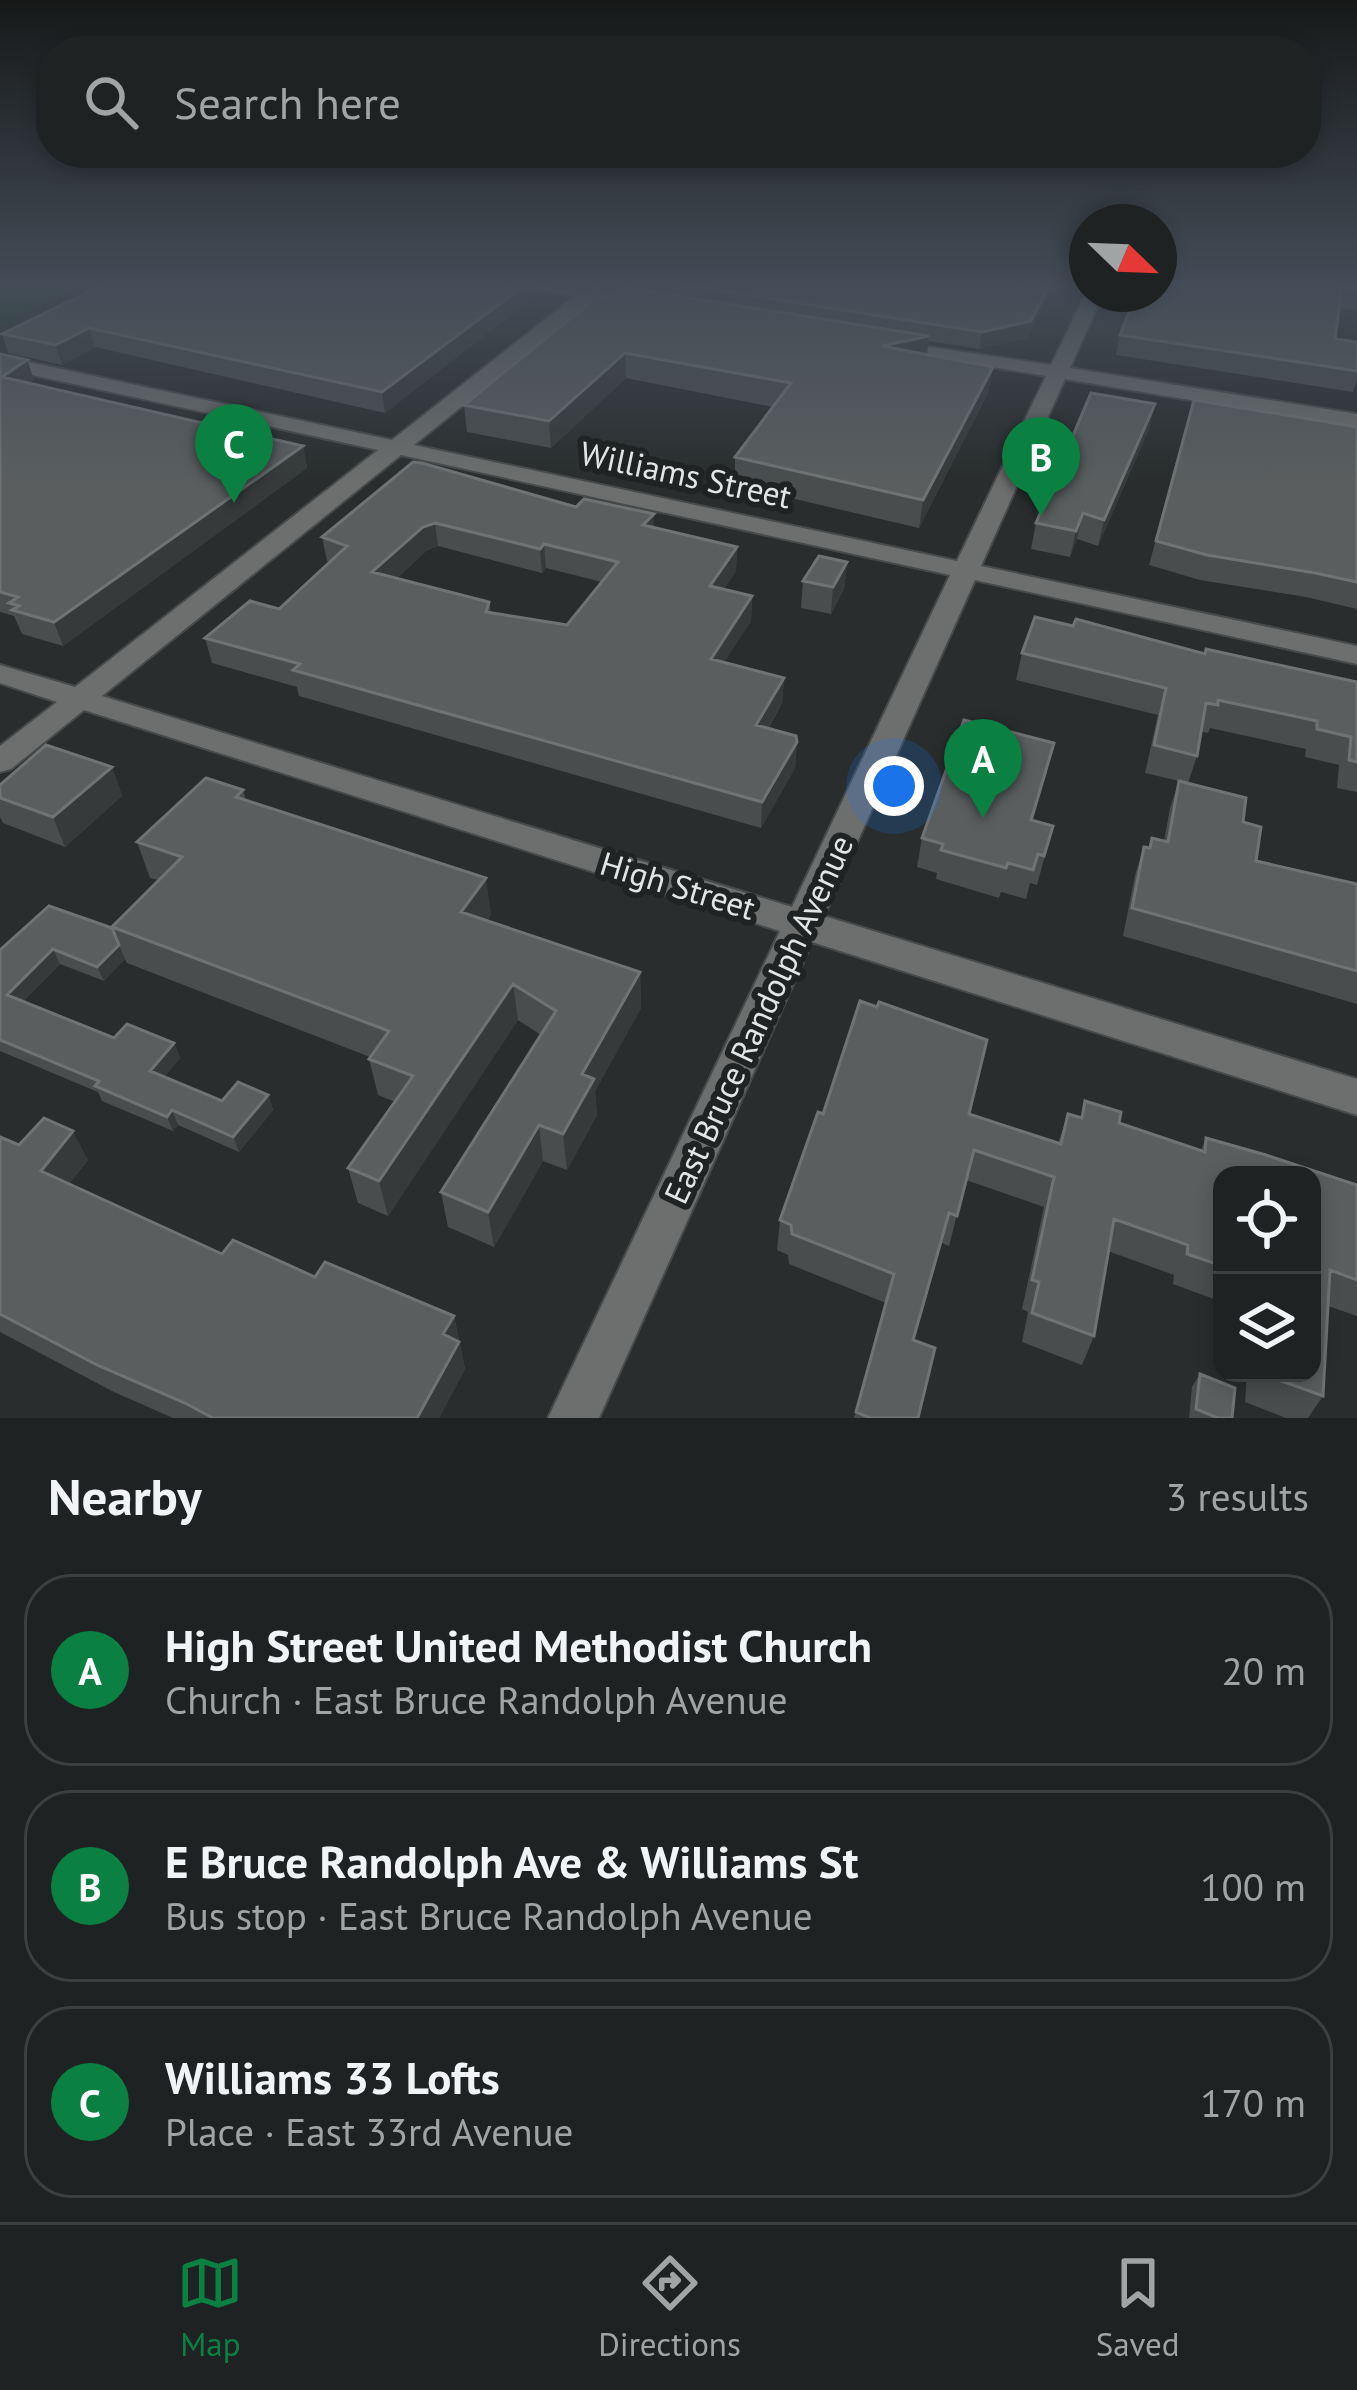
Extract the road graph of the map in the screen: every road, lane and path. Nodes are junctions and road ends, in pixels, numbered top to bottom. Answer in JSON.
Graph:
{"nodes":[{"id":1,"x":519,"y":350,"type":"edge"},
{"id":2,"x":929,"y":350,"type":"edge"},
{"id":3,"x":1068,"y":350,"type":"edge"},
{"id":4,"x":0,"y":362,"type":"edge"},
{"id":5,"x":1058,"y":371,"type":"junction"},
{"id":6,"x":1357,"y":421,"type":"edge"},
{"id":7,"x":395,"y":448,"type":"junction"},
{"id":8,"x":966,"y":570,"type":"junction"},
{"id":9,"x":1357,"y":655,"type":"edge"},
{"id":10,"x":0,"y":674,"type":"edge"},
{"id":11,"x":79,"y":699,"type":"junction"},
{"id":12,"x":0,"y":762,"type":"edge"},
{"id":13,"x":802,"y":924,"type":"junction"},
{"id":14,"x":1357,"y":1097,"type":"edge"},
{"id":15,"x":573,"y":1418,"type":"edge"}],
"edges":[{"from":1,"to":7,"type":"street"},
{"from":2,"to":5,"type":"street"},
{"from":3,"to":5,"type":"street","name":"East Bruce Randolph Avenue"},
{"from":4,"to":7,"type":"street","name":"Williams Street"},
{"from":5,"to":6,"type":"street"},
{"from":5,"to":8,"type":"street","name":"East Bruce Randolph Avenue"},
{"from":7,"to":8,"type":"street","name":"Williams Street"},
{"from":7,"to":11,"type":"street"},
{"from":8,"to":9,"type":"street","name":"Williams Street"},
{"from":8,"to":13,"type":"street","name":"East Bruce Randolph Avenue"},
{"from":10,"to":11,"type":"street","name":"High Street"},
{"from":11,"to":12,"type":"street"},
{"from":11,"to":13,"type":"street","name":"High Street"},
{"from":13,"to":14,"type":"street","name":"High Street"},
{"from":13,"to":15,"type":"street","name":"East Bruce Randolph Avenue"}]}
